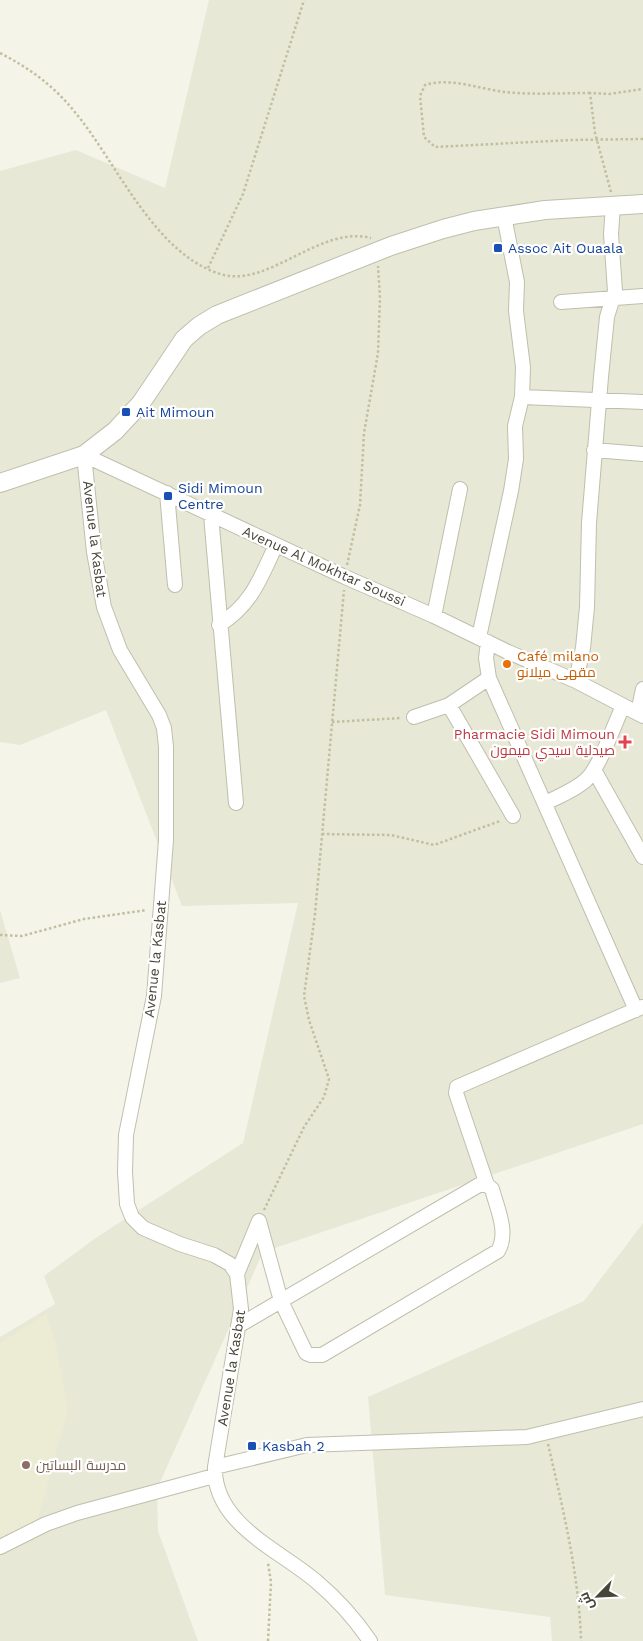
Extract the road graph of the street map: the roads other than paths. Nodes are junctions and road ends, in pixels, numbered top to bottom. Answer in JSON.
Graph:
{"nodes":[{"id":1,"x":643,"y":204,"type":"edge"},
{"id":2,"x":613,"y":205,"type":"junction"},
{"id":3,"x":504,"y":216,"type":"junction"},
{"id":4,"x":643,"y":296,"type":"edge"},
{"id":5,"x":612,"y":298,"type":"junction"},
{"id":6,"x":561,"y":302,"type":"dead end"},
{"id":7,"x":522,"y":397,"type":"junction"},
{"id":8,"x":598,"y":400,"type":"junction"},
{"id":9,"x":643,"y":402,"type":"edge"},
{"id":10,"x":594,"y":450,"type":"junction"},
{"id":11,"x":643,"y":454,"type":"edge"},
{"id":12,"x":84,"y":455,"type":"junction"},
{"id":13,"x":0,"y":483,"type":"edge"},
{"id":14,"x":460,"y":489,"type":"dead end"},
{"id":15,"x":167,"y":493,"type":"junction"},
{"id":16,"x":210,"y":514,"type":"junction"},
{"id":17,"x":276,"y":545,"type":"junction"},
{"id":18,"x":175,"y":585,"type":"dead end"},
{"id":19,"x":434,"y":616,"type":"junction"},
{"id":20,"x":219,"y":625,"type":"junction"},
{"id":21,"x":484,"y":639,"type":"junction"},
{"id":22,"x":489,"y":678,"type":"junction"},
{"id":23,"x":576,"y":681,"type":"junction"},
{"id":24,"x":643,"y":689,"type":"edge"},
{"id":25,"x":450,"y":705,"type":"junction"},
{"id":26,"x":623,"y":706,"type":"junction"},
{"id":27,"x":641,"y":714,"type":"edge"},
{"id":28,"x":414,"y":717,"type":"road end"},
{"id":29,"x":594,"y":770,"type":"junction"},
{"id":30,"x":236,"y":803,"type":"dead end"},
{"id":31,"x":546,"y":803,"type":"junction"},
{"id":32,"x":513,"y":816,"type":"road end"},
{"id":33,"x":643,"y":857,"type":"edge"},
{"id":34,"x":639,"y":1008,"type":"edge"},
{"id":35,"x":487,"y":1185,"type":"junction"},
{"id":36,"x":237,"y":1274,"type":"junction"},
{"id":37,"x":281,"y":1301,"type":"junction"},
{"id":38,"x":238,"y":1326,"type":"junction"},
{"id":39,"x":643,"y":1409,"type":"edge"},
{"id":40,"x":214,"y":1472,"type":"junction"},
{"id":41,"x":0,"y":1547,"type":"edge"},
{"id":42,"x":370,"y":1641,"type":"edge"}],
"edges":[{"from":1,"to":2,"type":"street"},
{"from":2,"to":3,"type":"street"},
{"from":2,"to":5,"type":"street"},
{"from":3,"to":7,"type":"street"},
{"from":3,"to":12,"type":"street"},
{"from":4,"to":5,"type":"street"},
{"from":5,"to":6,"type":"street"},
{"from":5,"to":8,"type":"street"},
{"from":7,"to":8,"type":"street"},
{"from":7,"to":21,"type":"street"},
{"from":8,"to":9,"type":"street"},
{"from":8,"to":10,"type":"street"},
{"from":10,"to":11,"type":"street"},
{"from":10,"to":23,"type":"street"},
{"from":12,"to":13,"type":"street"},
{"from":12,"to":15,"type":"street","name":"Avenue Al Mokhtar Soussi"},
{"from":12,"to":36,"type":"street","name":"Avenue la Kasbat"},
{"from":14,"to":19,"type":"street"},
{"from":15,"to":16,"type":"street","name":"Avenue Al Mokhtar Soussi"},
{"from":15,"to":18,"type":"street"},
{"from":16,"to":17,"type":"street","name":"Avenue Al Mokhtar Soussi"},
{"from":16,"to":20,"type":"street"},
{"from":17,"to":19,"type":"street","name":"Avenue Al Mokhtar Soussi"},
{"from":17,"to":20,"type":"street"},
{"from":19,"to":21,"type":"street","name":"Avenue Al Mokhtar Soussi"},
{"from":20,"to":30,"type":"street"},
{"from":21,"to":22,"type":"street"},
{"from":21,"to":23,"type":"street","name":"Avenue Al Mokhtar Soussi"},
{"from":22,"to":25,"type":"street"},
{"from":22,"to":31,"type":"street"},
{"from":23,"to":26,"type":"street","name":"Avenue Al Mokhtar Soussi"},
{"from":24,"to":27,"type":"street"},
{"from":25,"to":28,"type":"street"},
{"from":25,"to":32,"type":"street"},
{"from":26,"to":27,"type":"street","name":"Avenue Al Mokhtar Soussi"},
{"from":26,"to":29,"type":"street"},
{"from":29,"to":31,"type":"street"},
{"from":29,"to":33,"type":"street"},
{"from":31,"to":34,"type":"street"},
{"from":34,"to":35,"type":"street"},
{"from":35,"to":37,"type":"street"},
{"from":35,"to":37,"type":"street"},
{"from":36,"to":37,"type":"street"},
{"from":36,"to":38,"type":"street","name":"Avenue la Kasbat"},
{"from":37,"to":38,"type":"street"},
{"from":38,"to":40,"type":"street","name":"Avenue la Kasbat"},
{"from":39,"to":40,"type":"street"},
{"from":40,"to":41,"type":"street"},
{"from":40,"to":42,"type":"street"}]}
